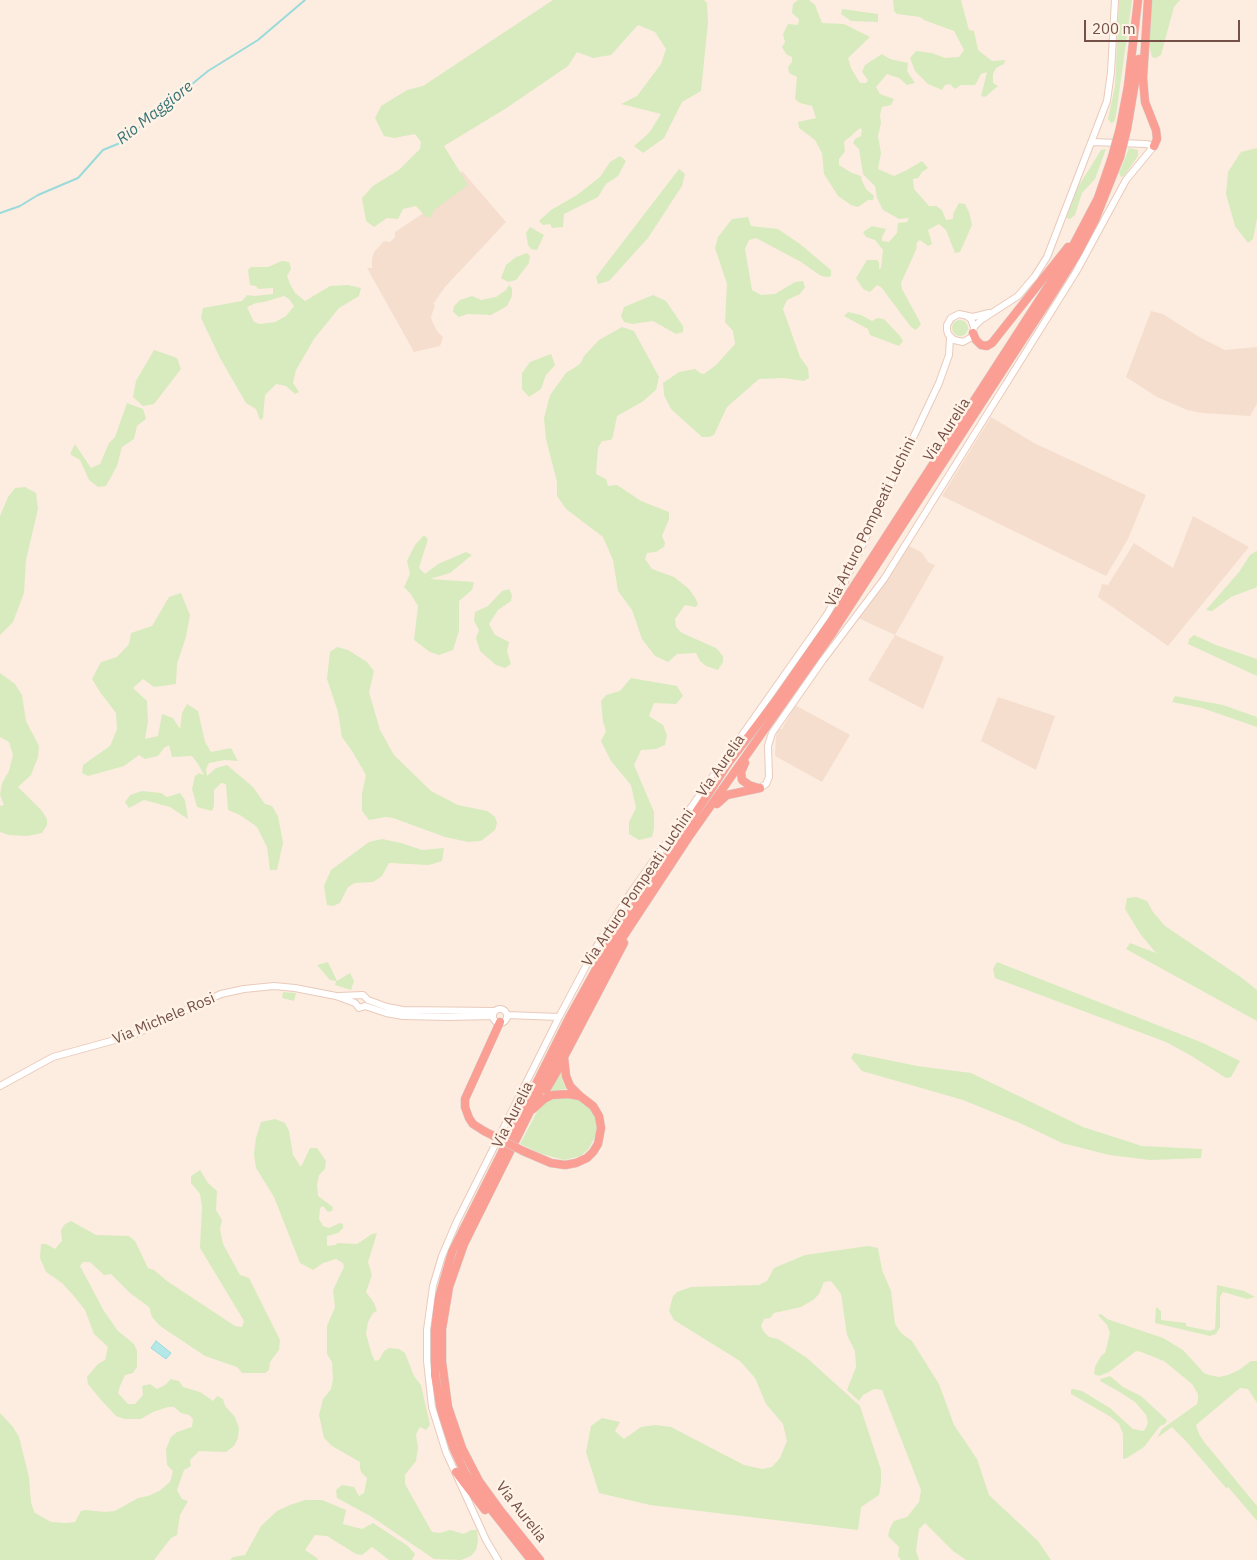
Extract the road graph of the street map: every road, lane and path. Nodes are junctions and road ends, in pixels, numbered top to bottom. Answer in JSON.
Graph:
{"nodes":[{"id":1,"x":1115,"y":0,"type":"edge"},
{"id":2,"x":1138,"y":0,"type":"edge"},
{"id":3,"x":1147,"y":0,"type":"edge"},
{"id":4,"x":1123,"y":128,"type":"junction"},
{"id":5,"x":1092,"y":142,"type":"junction"},
{"id":6,"x":1154,"y":146,"type":"junction"},
{"id":7,"x":1116,"y":157,"type":"junction"},
{"id":8,"x":1098,"y":198,"type":"junction"},
{"id":9,"x":1002,"y":308,"type":"junction"},
{"id":10,"x":968,"y":316,"type":"junction"},
{"id":11,"x":974,"y":330,"type":"junction"},
{"id":12,"x":950,"y":338,"type":"junction"},
{"id":13,"x":963,"y":342,"type":"junction"},
{"id":14,"x":947,"y":364,"type":"junction"},
{"id":15,"x":764,"y":730,"type":"junction"},
{"id":16,"x":760,"y":788,"type":"junction"},
{"id":17,"x":688,"y":838,"type":"junction"},
{"id":18,"x":653,"y":889,"type":"junction"},
{"id":19,"x":356,"y":1000,"type":"junction"},
{"id":20,"x":366,"y":1003,"type":"junction"},
{"id":21,"x":494,"y":1013,"type":"junction"},
{"id":22,"x":507,"y":1016,"type":"junction"},
{"id":23,"x":559,"y":1016,"type":"junction"},
{"id":24,"x":500,"y":1022,"type":"junction"},
{"id":25,"x":564,"y":1057,"type":"junction"},
{"id":26,"x":0,"y":1086,"type":"edge"},
{"id":27,"x":580,"y":1096,"type":"junction"},
{"id":28,"x":530,"y":1112,"type":"junction"},
{"id":29,"x":456,"y":1472,"type":"junction"},
{"id":30,"x":533,"y":1556,"type":"edge"},
{"id":31,"x":498,"y":1560,"type":"edge"},
{"id":32,"x":525,"y":1560,"type":"edge"},
{"id":33,"x":541,"y":1560,"type":"edge"}],
"edges":[{"from":1,"to":5,"type":"street"},
{"from":2,"to":4,"type":"highway","name":"Via Aurelia"},
{"from":3,"to":4,"type":"highway","name":"Via Aurelia"},
{"from":3,"to":6,"type":"highway"},
{"from":4,"to":7,"type":"highway","name":"Via Aurelia","bridge":true},
{"from":5,"to":6,"type":"street"},
{"from":5,"to":9,"type":"street"},
{"from":6,"to":16,"type":"street"},
{"from":7,"to":8,"type":"highway","name":"Via Aurelia"},
{"from":7,"to":15,"type":"highway","name":"Via Aurelia"},
{"from":8,"to":11,"type":"highway"},
{"from":8,"to":30,"type":"highway","name":"Via Aurelia"},
{"from":9,"to":10,"type":"street"},
{"from":9,"to":11,"type":"street"},
{"from":10,"to":11,"type":"street"},
{"from":10,"to":12,"type":"street"},
{"from":11,"to":13,"type":"street"},
{"from":12,"to":13,"type":"street"},
{"from":12,"to":14,"type":"street","name":"Via Arturo Pompeati Luchini"},
{"from":13,"to":14,"type":"street","name":"Via Arturo Pompeati Luchini"},
{"from":14,"to":23,"type":"street","name":"Via Arturo Pompeati Luchini"},
{"from":15,"to":16,"type":"highway"},
{"from":15,"to":17,"type":"highway","name":"Via Aurelia"},
{"from":16,"to":17,"type":"highway"},
{"from":17,"to":18,"type":"highway","name":"Via Aurelia"},
{"from":18,"to":25,"type":"highway"},
{"from":18,"to":28,"type":"highway","name":"Via Aurelia"},
{"from":19,"to":20,"type":"street","name":"Via Michele Rosi"},
{"from":19,"to":20,"type":"street","name":"Via Michele Rosi"},
{"from":19,"to":26,"type":"street","name":"Via Michele Rosi"},
{"from":20,"to":21,"type":"street","name":"Via Michele Rosi"},
{"from":21,"to":22,"type":"street"},
{"from":21,"to":24,"type":"street"},
{"from":22,"to":23,"type":"street"},
{"from":22,"to":24,"type":"street"},
{"from":23,"to":29,"type":"street","name":"Via Arturo Pompeati Luchini"},
{"from":24,"to":27,"type":"highway","bridge":true},
{"from":25,"to":27,"type":"highway"},
{"from":25,"to":28,"type":"highway"},
{"from":27,"to":28,"type":"highway"},
{"from":28,"to":30,"type":"highway","name":"Via Aurelia"},
{"from":29,"to":31,"type":"street","name":"Via Arturo Pompeati Luchini"},
{"from":29,"to":32,"type":"highway"},
{"from":30,"to":33,"type":"highway","name":"Via Aurelia"}]}
